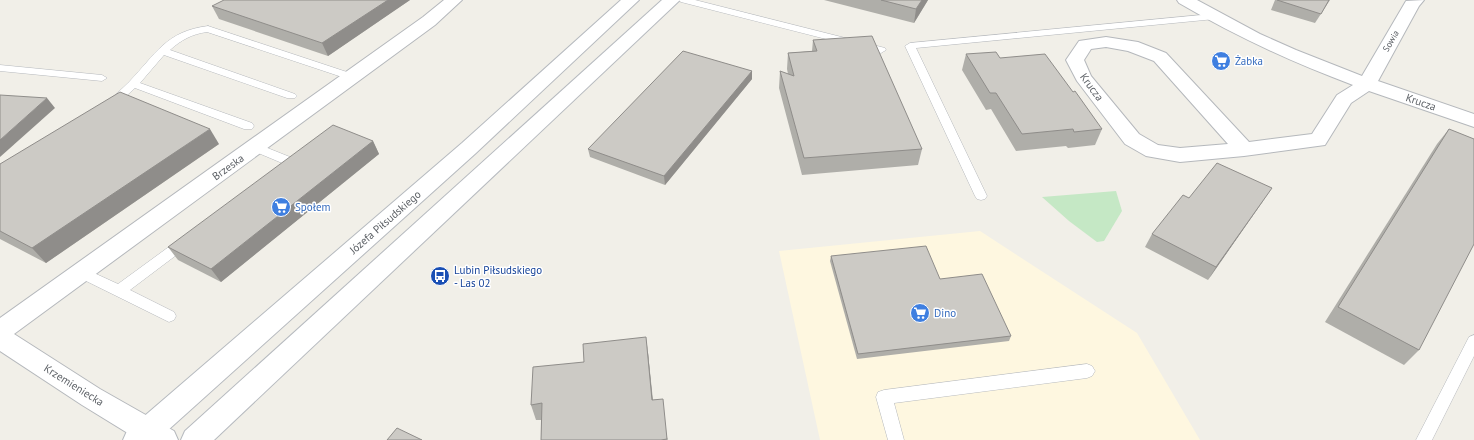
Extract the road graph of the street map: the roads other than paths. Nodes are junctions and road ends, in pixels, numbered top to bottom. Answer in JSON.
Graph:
{"nodes":[{"id":1,"x":631,"y":0,"type":"edge"},
{"id":2,"x":672,"y":0,"type":"edge"},
{"id":3,"x":684,"y":0,"type":"edge"},
{"id":4,"x":1185,"y":0,"type":"edge"},
{"id":5,"x":1416,"y":0,"type":"edge"},
{"id":6,"x":449,"y":1,"type":"edge"},
{"id":7,"x":1212,"y":17,"type":"junction"},
{"id":8,"x":881,"y":50,"type":"dead end"},
{"id":9,"x":163,"y":51,"type":"junction"},
{"id":10,"x":0,"y":68,"type":"edge"},
{"id":11,"x":352,"y":77,"type":"junction"},
{"id":12,"x":102,"y":78,"type":"dead end"},
{"id":13,"x":133,"y":84,"type":"junction"},
{"id":14,"x":1367,"y":84,"type":"junction"},
{"id":15,"x":291,"y":96,"type":"dead end"},
{"id":16,"x":103,"y":111,"type":"edge"},
{"id":17,"x":1474,"y":121,"type":"edge"},
{"id":18,"x":248,"y":126,"type":"dead end"},
{"id":19,"x":256,"y":146,"type":"junction"},
{"id":20,"x":1244,"y":149,"type":"junction"},
{"id":21,"x":272,"y":176,"type":"edge"},
{"id":22,"x":981,"y":196,"type":"dead end"},
{"id":23,"x":195,"y":234,"type":"edge"},
{"id":24,"x":81,"y":272,"type":"junction"},
{"id":25,"x":119,"y":292,"type":"junction"},
{"id":26,"x":169,"y":316,"type":"dead end"},
{"id":27,"x":0,"y":331,"type":"edge"},
{"id":28,"x":0,"y":338,"type":"edge"},
{"id":29,"x":1474,"y":341,"type":"edge"},
{"id":30,"x":1087,"y":371,"type":"dead end"},
{"id":31,"x":150,"y":437,"type":"edge"},
{"id":32,"x":195,"y":440,"type":"edge"},
{"id":33,"x":896,"y":440,"type":"edge"},
{"id":34,"x":1424,"y":440,"type":"edge"}],
"edges":[{"from":1,"to":31,"type":"street","name":"Józefa Piłsudskiego"},
{"from":2,"to":32,"type":"street"},
{"from":3,"to":8,"type":"lane"},
{"from":4,"to":7,"type":"street","name":"Krucza"},
{"from":5,"to":14,"type":"street","name":"Sowia"},
{"from":6,"to":11,"type":"street","name":"Brzeska"},
{"from":7,"to":14,"type":"street","name":"Krucza"},
{"from":7,"to":22,"type":"lane"},
{"from":9,"to":11,"type":"lane"},
{"from":9,"to":13,"type":"lane"},
{"from":9,"to":15,"type":"lane"},
{"from":10,"to":12,"type":"lane"},
{"from":11,"to":19,"type":"street","name":"Brzeska"},
{"from":13,"to":16,"type":"lane"},
{"from":13,"to":18,"type":"lane"},
{"from":14,"to":17,"type":"street","name":"Krucza"},
{"from":14,"to":20,"type":"street","name":"Krucza"},
{"from":19,"to":21,"type":"lane"},
{"from":19,"to":24,"type":"street","name":"Brzeska"},
{"from":20,"to":20,"type":"street","name":"Krucza"},
{"from":23,"to":25,"type":"lane"},
{"from":24,"to":25,"type":"lane"},
{"from":24,"to":27,"type":"street","name":"Brzeska"},
{"from":25,"to":26,"type":"lane"},
{"from":28,"to":31,"type":"street","name":"Krzemieniecka"},
{"from":29,"to":34,"type":"lane"},
{"from":30,"to":33,"type":"lane"}]}
